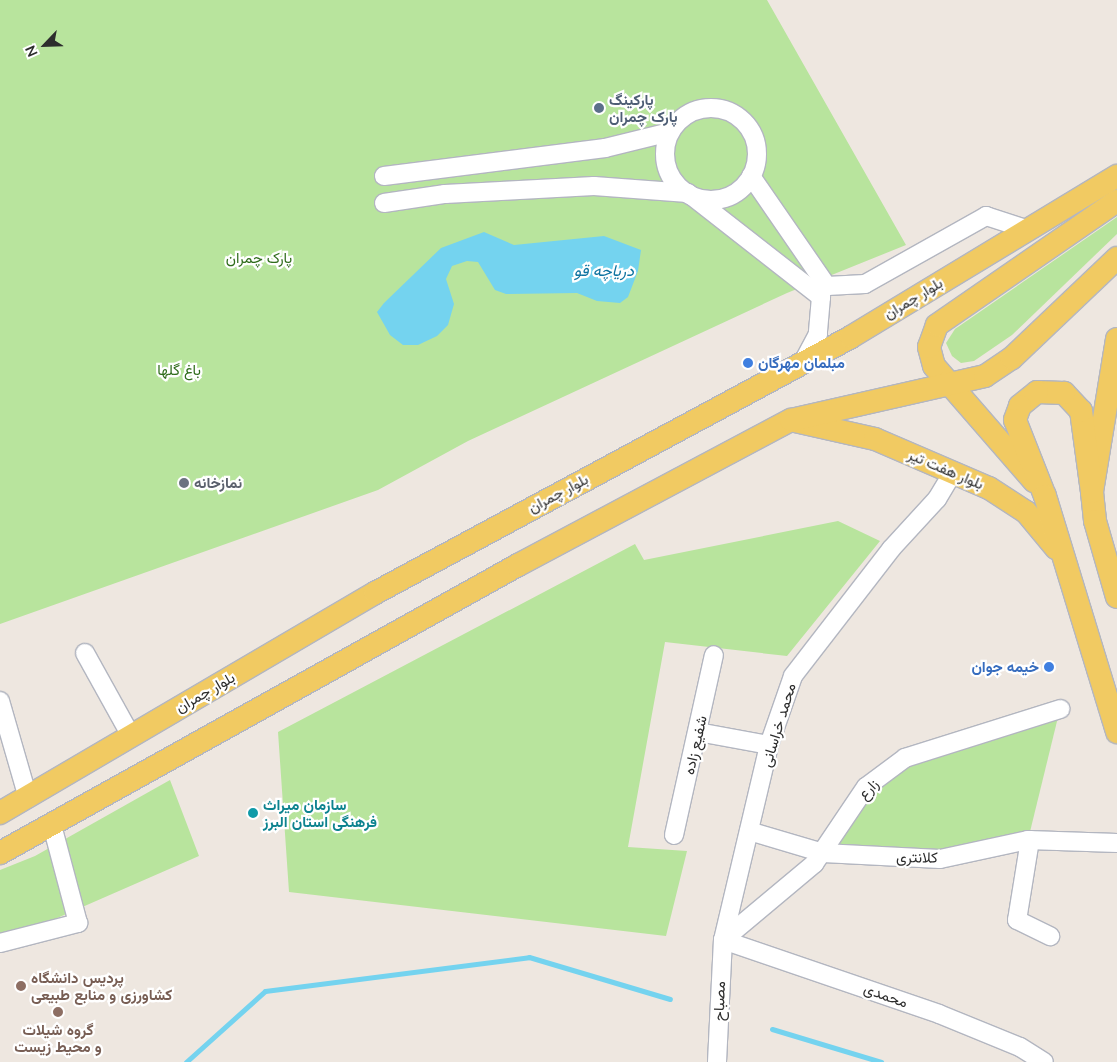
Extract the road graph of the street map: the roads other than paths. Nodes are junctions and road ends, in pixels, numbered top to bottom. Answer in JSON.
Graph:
{"nodes":[{"id":1,"x":670,"y":132,"type":"junction"},
{"id":2,"x":384,"y":176,"type":"dead end"},
{"id":3,"x":751,"y":176,"type":"junction"},
{"id":4,"x":1117,"y":176,"type":"edge"},
{"id":5,"x":688,"y":194,"type":"junction"},
{"id":6,"x":1117,"y":201,"type":"edge"},
{"id":7,"x":384,"y":203,"type":"dead end"},
{"id":8,"x":1026,"y":229,"type":"junction"},
{"id":9,"x":1117,"y":258,"type":"edge"},
{"id":10,"x":824,"y":292,"type":"junction"},
{"id":11,"x":1117,"y":339,"type":"edge"},
{"id":12,"x":802,"y":362,"type":"junction"},
{"id":13,"x":951,"y":381,"type":"junction"},
{"id":14,"x":791,"y":420,"type":"junction"},
{"id":15,"x":953,"y":472,"type":"junction"},
{"id":16,"x":1092,"y":492,"type":"junction"},
{"id":17,"x":1045,"y":496,"type":"junction"},
{"id":18,"x":1111,"y":557,"type":"edge"},
{"id":19,"x":1069,"y":569,"type":"junction"},
{"id":20,"x":1117,"y":597,"type":"edge"},
{"id":21,"x":85,"y":653,"type":"dead end"},
{"id":22,"x":714,"y":655,"type":"dead end"},
{"id":23,"x":0,"y":701,"type":"edge"},
{"id":24,"x":1060,"y":709,"type":"dead end"},
{"id":25,"x":698,"y":732,"type":"junction"},
{"id":26,"x":1117,"y":732,"type":"edge"},
{"id":27,"x":131,"y":736,"type":"junction"},
{"id":28,"x":769,"y":745,"type":"junction"},
{"id":29,"x":28,"y":798,"type":"junction"},
{"id":30,"x":0,"y":813,"type":"edge"},
{"id":31,"x":52,"y":825,"type":"junction"},
{"id":32,"x":749,"y":831,"type":"junction"},
{"id":33,"x":674,"y":835,"type":"dead end"},
{"id":34,"x":1030,"y":840,"type":"junction"},
{"id":35,"x":1117,"y":843,"type":"edge"},
{"id":36,"x":823,"y":853,"type":"junction"},
{"id":37,"x":0,"y":854,"type":"edge"},
{"id":38,"x":1050,"y":936,"type":"dead end"},
{"id":39,"x":723,"y":940,"type":"junction"},
{"id":40,"x":0,"y":943,"type":"edge"},
{"id":41,"x":717,"y":1062,"type":"edge"},
{"id":42,"x":1044,"y":1062,"type":"edge"}],
"edges":[{"from":1,"to":2,"type":"street"},
{"from":1,"to":3,"type":"street"},
{"from":1,"to":5,"type":"street"},
{"from":3,"to":5,"type":"street"},
{"from":3,"to":10,"type":"street"},
{"from":4,"to":8,"type":"main road","name":"بلوار چمران"},
{"from":5,"to":7,"type":"street"},
{"from":5,"to":10,"type":"street"},
{"from":6,"to":13,"type":"main road"},
{"from":8,"to":10,"type":"street"},
{"from":8,"to":12,"type":"main road","name":"بلوار چمران"},
{"from":9,"to":13,"type":"main road"},
{"from":10,"to":12,"type":"street"},
{"from":11,"to":16,"type":"main road"},
{"from":12,"to":27,"type":"main road","name":"بلوار چمران"},
{"from":13,"to":14,"type":"main road"},
{"from":13,"to":17,"type":"main road"},
{"from":14,"to":15,"type":"main road","name":"بلوار هفت تیر"},
{"from":14,"to":31,"type":"main road"},
{"from":15,"to":19,"type":"main road","name":"بلوار هفت تیر"},
{"from":15,"to":28,"type":"street","name":"محمد خراسانی"},
{"from":16,"to":17,"type":"main road","name":"بلوار هفت تیر"},
{"from":16,"to":18,"type":"main road"},
{"from":17,"to":19,"type":"main road","name":"بلوار هفت تیر"},
{"from":18,"to":20,"type":"main road"},
{"from":19,"to":26,"type":"main road","name":"بلوار هفت تیر"},
{"from":21,"to":27,"type":"street"},
{"from":22,"to":25,"type":"street","name":"شفیع زاده"},
{"from":23,"to":29,"type":"street"},
{"from":24,"to":36,"type":"street","name":"زارع"},
{"from":25,"to":28,"type":"street"},
{"from":25,"to":33,"type":"street","name":"شفیع زاده"},
{"from":27,"to":29,"type":"main road","name":"بلوار چمران"},
{"from":28,"to":32,"type":"street","name":"محمد خراسانی"},
{"from":29,"to":30,"type":"main road","name":"بلوار چمران"},
{"from":31,"to":37,"type":"main road"},
{"from":31,"to":40,"type":"street"},
{"from":32,"to":36,"type":"street","name":"کلانتری"},
{"from":32,"to":39,"type":"street","name":"محمد خراسانی"},
{"from":34,"to":35,"type":"street","name":"کلانتری"},
{"from":34,"to":36,"type":"street","name":"کلانتری"},
{"from":34,"to":38,"type":"street"},
{"from":36,"to":39,"type":"street","name":"زارع"},
{"from":39,"to":41,"type":"street","name":"مصباح"},
{"from":39,"to":42,"type":"street","name":"محمدی"}]}
